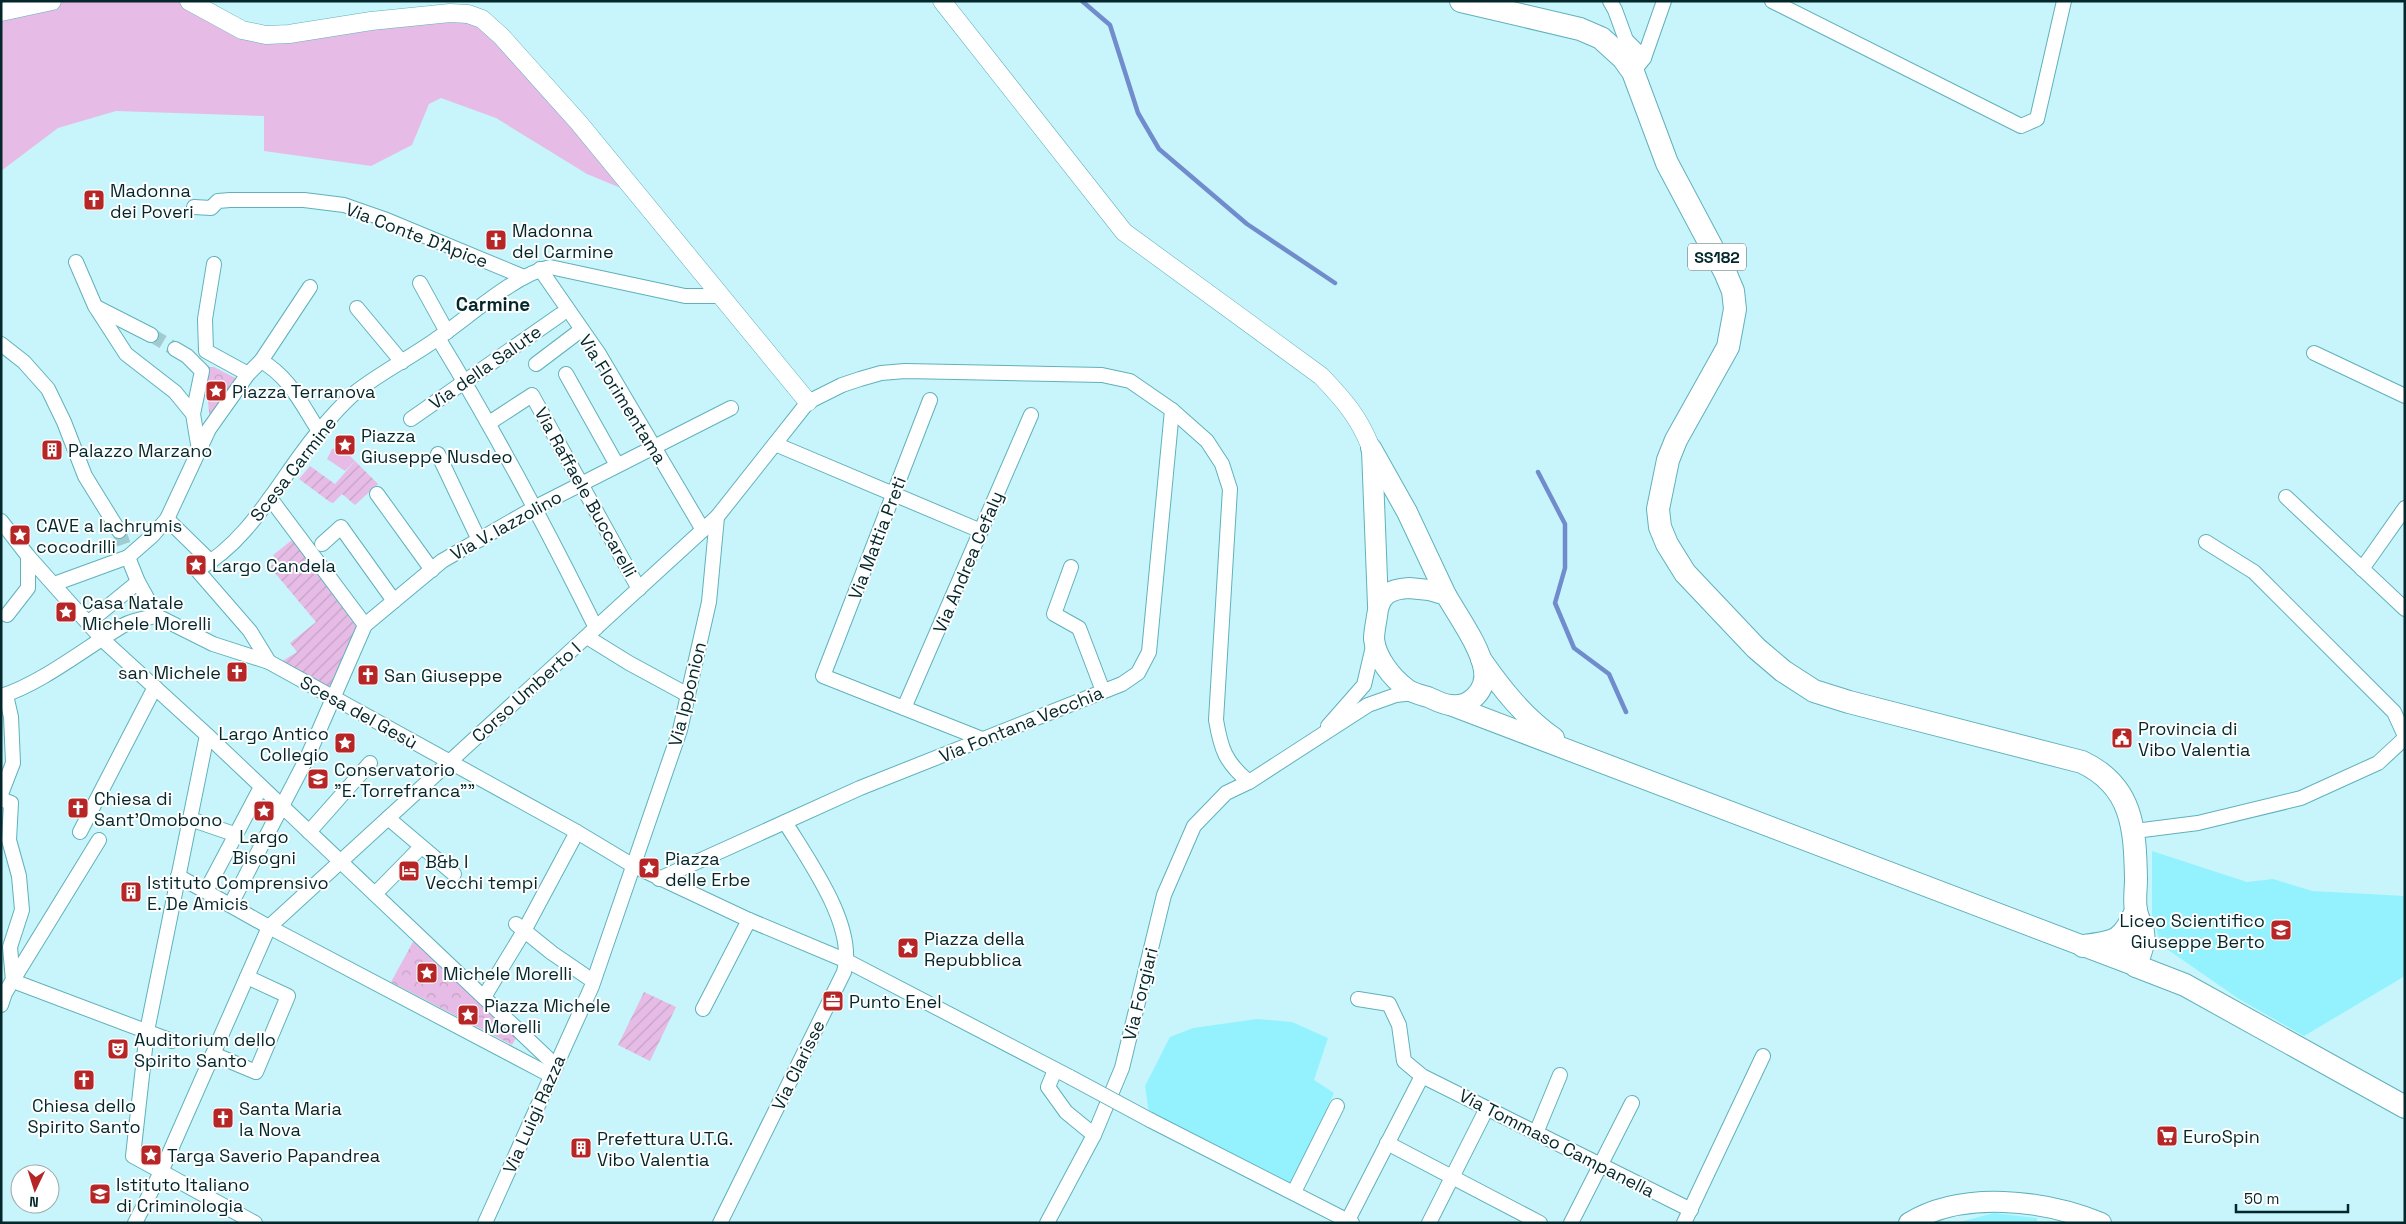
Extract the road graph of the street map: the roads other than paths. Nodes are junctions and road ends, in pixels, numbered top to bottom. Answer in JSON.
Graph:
{"nodes":[{"id":1,"x":52,"y":1,"type":"edge"},
{"id":2,"x":189,"y":1,"type":"edge"},
{"id":3,"x":942,"y":1,"type":"edge"},
{"id":4,"x":1461,"y":1,"type":"edge"},
{"id":5,"x":1610,"y":1,"type":"edge"},
{"id":6,"x":1664,"y":1,"type":"edge"},
{"id":7,"x":1772,"y":1,"type":"edge"},
{"id":8,"x":2064,"y":1,"type":"edge"},
{"id":9,"x":1,"y":12,"type":"edge"},
{"id":10,"x":1639,"y":65,"type":"junction"},
{"id":11,"x":194,"y":207,"type":"dead end"},
{"id":12,"x":76,"y":262,"type":"dead end"},
{"id":13,"x":214,"y":264,"type":"dead end"},
{"id":14,"x":540,"y":269,"type":"junction"},
{"id":15,"x":524,"y":277,"type":"junction"},
{"id":16,"x":420,"y":283,"type":"dead end"},
{"id":17,"x":310,"y":287,"type":"dead end"},
{"id":18,"x":721,"y":296,"type":"junction"},
{"id":19,"x":95,"y":306,"type":"junction"},
{"id":20,"x":357,"y":308,"type":"dead end"},
{"id":21,"x":560,"y":315,"type":"dead end"},
{"id":22,"x":581,"y":330,"type":"junction"},
{"id":23,"x":151,"y":335,"type":"tunnel mouth"},
{"id":24,"x":443,"y":335,"type":"junction"},
{"id":25,"x":1,"y":344,"type":"edge"},
{"id":26,"x":175,"y":349,"type":"tunnel mouth"},
{"id":27,"x":2314,"y":352,"type":"dead end"},
{"id":28,"x":261,"y":361,"type":"junction"},
{"id":29,"x":402,"y":362,"type":"junction"},
{"id":30,"x":536,"y":364,"type":"dead end"},
{"id":31,"x":248,"y":374,"type":"junction"},
{"id":32,"x":566,"y":374,"type":"dead end"},
{"id":33,"x":465,"y":382,"type":"junction"},
{"id":34,"x":2405,"y":396,"type":"edge"},
{"id":35,"x":930,"y":400,"type":"dead end"},
{"id":36,"x":808,"y":402,"type":"junction"},
{"id":37,"x":731,"y":408,"type":"dead end"},
{"id":38,"x":1172,"y":410,"type":"junction"},
{"id":39,"x":193,"y":414,"type":"junction"},
{"id":40,"x":1031,"y":415,"type":"dead end"},
{"id":41,"x":411,"y":419,"type":"dead end"},
{"id":42,"x":489,"y":423,"type":"junction"},
{"id":43,"x":319,"y":431,"type":"junction"},
{"id":44,"x":775,"y":444,"type":"junction"},
{"id":45,"x":653,"y":446,"type":"junction"},
{"id":46,"x":1372,"y":448,"type":"junction"},
{"id":47,"x":199,"y":450,"type":"junction"},
{"id":48,"x":438,"y":454,"type":"dead end"},
{"id":49,"x":617,"y":465,"type":"junction"},
{"id":50,"x":580,"y":484,"type":"junction"},
{"id":51,"x":377,"y":494,"type":"dead end"},
{"id":52,"x":893,"y":494,"type":"junction"},
{"id":53,"x":2286,"y":497,"type":"dead end"},
{"id":54,"x":270,"y":498,"type":"junction"},
{"id":55,"x":536,"y":507,"type":"junction"},
{"id":56,"x":2405,"y":508,"type":"edge"},
{"id":57,"x":718,"y":517,"type":"junction"},
{"id":58,"x":167,"y":519,"type":"junction"},
{"id":59,"x":1,"y":521,"type":"edge"},
{"id":60,"x":703,"y":530,"type":"junction"},
{"id":61,"x":119,"y":531,"type":"tunnel mouth"},
{"id":62,"x":981,"y":531,"type":"junction"},
{"id":63,"x":479,"y":540,"type":"junction"},
{"id":64,"x":2206,"y":542,"type":"dead end"},
{"id":65,"x":322,"y":544,"type":"dead end"},
{"id":66,"x":28,"y":556,"type":"junction"},
{"id":67,"x":128,"y":557,"type":"junction"},
{"id":68,"x":211,"y":562,"type":"junction"},
{"id":69,"x":1071,"y":567,"type":"dead end"},
{"id":70,"x":2362,"y":569,"type":"junction"},
{"id":71,"x":432,"y":570,"type":"junction"},
{"id":72,"x":138,"y":582,"type":"junction"},
{"id":73,"x":54,"y":584,"type":"junction"},
{"id":74,"x":639,"y":589,"type":"junction"},
{"id":75,"x":1446,"y":595,"type":"junction"},
{"id":76,"x":394,"y":601,"type":"junction"},
{"id":77,"x":1378,"y":605,"type":"junction"},
{"id":78,"x":2405,"y":610,"type":"edge"},
{"id":79,"x":7,"y":615,"type":"dead end"},
{"id":80,"x":157,"y":616,"type":"junction"},
{"id":81,"x":89,"y":622,"type":"junction"},
{"id":82,"x":365,"y":625,"type":"junction"},
{"id":83,"x":592,"y":632,"type":"junction"},
{"id":84,"x":1374,"y":639,"type":"junction"},
{"id":85,"x":103,"y":640,"type":"junction"},
{"id":86,"x":1481,"y":658,"type":"junction"},
{"id":87,"x":269,"y":662,"type":"junction"},
{"id":88,"x":155,"y":687,"type":"junction"},
{"id":89,"x":1103,"y":691,"type":"junction"},
{"id":90,"x":1414,"y":693,"type":"junction"},
{"id":91,"x":688,"y":695,"type":"junction"},
{"id":92,"x":3,"y":696,"type":"edge"},
{"id":93,"x":334,"y":699,"type":"junction"},
{"id":94,"x":1450,"y":705,"type":"junction"},
{"id":95,"x":904,"y":708,"type":"junction"},
{"id":96,"x":207,"y":735,"type":"junction"},
{"id":97,"x":2405,"y":737,"type":"edge"},
{"id":98,"x":982,"y":739,"type":"junction"},
{"id":99,"x":1315,"y":740,"type":"junction"},
{"id":100,"x":1578,"y":755,"type":"junction"},
{"id":101,"x":449,"y":760,"type":"junction"},
{"id":102,"x":370,"y":763,"type":"dead end"},
{"id":103,"x":1249,"y":782,"type":"junction"},
{"id":104,"x":261,"y":787,"type":"junction"},
{"id":105,"x":4,"y":798,"type":"edge"},
{"id":106,"x":282,"y":806,"type":"junction"},
{"id":107,"x":388,"y":818,"type":"junction"},
{"id":108,"x":190,"y":819,"type":"junction"},
{"id":109,"x":785,"y":822,"type":"junction"},
{"id":110,"x":2135,"y":831,"type":"junction"},
{"id":111,"x":80,"y":832,"type":"dead end"},
{"id":112,"x":309,"y":832,"type":"junction"},
{"id":113,"x":577,"y":832,"type":"junction"},
{"id":114,"x":234,"y":834,"type":"junction"},
{"id":115,"x":99,"y":840,"type":"dead end"},
{"id":116,"x":421,"y":847,"type":"junction"},
{"id":117,"x":340,"y":862,"type":"junction"},
{"id":118,"x":632,"y":865,"type":"junction"},
{"id":119,"x":454,"y":874,"type":"dead end"},
{"id":120,"x":178,"y":876,"type":"junction"},
{"id":121,"x":659,"y":878,"type":"junction"},
{"id":122,"x":206,"y":891,"type":"junction"},
{"id":123,"x":375,"y":894,"type":"junction"},
{"id":124,"x":231,"y":904,"type":"junction"},
{"id":125,"x":749,"y":920,"type":"junction"},
{"id":126,"x":2136,"y":923,"type":"junction"},
{"id":127,"x":269,"y":927,"type":"junction"},
{"id":128,"x":520,"y":928,"type":"junction"},
{"id":129,"x":2083,"y":946,"type":"junction"},
{"id":130,"x":847,"y":961,"type":"junction"},
{"id":131,"x":2136,"y":966,"type":"junction"},
{"id":132,"x":247,"y":977,"type":"junction"},
{"id":133,"x":13,"y":981,"type":"junction"},
{"id":134,"x":594,"y":981,"type":"junction"},
{"id":135,"x":2181,"y":984,"type":"junction"},
{"id":136,"x":484,"y":997,"type":"junction"},
{"id":137,"x":1358,"y":999,"type":"dead end"},
{"id":138,"x":1,"y":1005,"type":"edge"},
{"id":139,"x":703,"y":1009,"type":"dead end"},
{"id":140,"x":146,"y":1031,"type":"junction"},
{"id":141,"x":172,"y":1041,"type":"dead end"},
{"id":142,"x":213,"y":1054,"type":"junction"},
{"id":143,"x":1763,"y":1056,"type":"dead end"},
{"id":144,"x":553,"y":1070,"type":"junction"},
{"id":145,"x":1055,"y":1070,"type":"junction"},
{"id":146,"x":1560,"y":1074,"type":"dead end"},
{"id":147,"x":1422,"y":1076,"type":"junction"},
{"id":148,"x":1632,"y":1103,"type":"dead end"},
{"id":149,"x":1338,"y":1106,"type":"dead end"},
{"id":150,"x":2405,"y":1107,"type":"edge"},
{"id":151,"x":1487,"y":1108,"type":"junction"},
{"id":152,"x":1536,"y":1133,"type":"junction"},
{"id":153,"x":1094,"y":1135,"type":"junction"},
{"id":154,"x":1388,"y":1143,"type":"junction"},
{"id":155,"x":1600,"y":1165,"type":"junction"},
{"id":156,"x":161,"y":1172,"type":"junction"},
{"id":157,"x":1452,"y":1177,"type":"junction"},
{"id":158,"x":1294,"y":1192,"type":"junction"},
{"id":159,"x":1688,"y":1216,"type":"edge"},
{"id":160,"x":1350,"y":1222,"type":"edge"},
{"id":161,"x":135,"y":1223,"type":"edge"},
{"id":162,"x":255,"y":1223,"type":"edge"},
{"id":163,"x":486,"y":1223,"type":"edge"},
{"id":164,"x":720,"y":1223,"type":"edge"},
{"id":165,"x":1047,"y":1223,"type":"edge"},
{"id":166,"x":1429,"y":1223,"type":"edge"},
{"id":167,"x":1540,"y":1223,"type":"edge"},
{"id":168,"x":1571,"y":1223,"type":"edge"},
{"id":169,"x":1909,"y":1223,"type":"edge"},
{"id":170,"x":2101,"y":1223,"type":"edge"}],
"edges":[{"from":1,"to":9,"type":"street"},
{"from":2,"to":18,"type":"street"},
{"from":3,"to":46,"type":"street"},
{"from":4,"to":10,"type":"main road","number":"SS182"},
{"from":5,"to":10,"type":"street"},
{"from":6,"to":10,"type":"street"},
{"from":7,"to":8,"type":"street"},
{"from":10,"to":110,"type":"main road","number":"SS182"},
{"from":11,"to":15,"type":"street","name":"Via Conte D'Apice"},
{"from":12,"to":19,"type":"street"},
{"from":13,"to":31,"type":"street"},
{"from":14,"to":15,"type":"street","name":"Scesa Carmine"},
{"from":14,"to":18,"type":"street"},
{"from":14,"to":22,"type":"street","name":"Via Florimentama"},
{"from":15,"to":24,"type":"street","name":"Scesa Carmine"},
{"from":16,"to":24,"type":"street"},
{"from":17,"to":28,"type":"street"},
{"from":18,"to":36,"type":"street"},
{"from":19,"to":23,"type":"street"},
{"from":19,"to":39,"type":"street"},
{"from":20,"to":29,"type":"street"},
{"from":21,"to":33,"type":"street","name":"Via della Salute"},
{"from":22,"to":30,"type":"street"},
{"from":22,"to":45,"type":"street","name":"Via Florimentama"},
{"from":24,"to":29,"type":"street","name":"Scesa Carmine"},
{"from":24,"to":33,"type":"street"},
{"from":25,"to":61,"type":"street"},
{"from":26,"to":39,"type":"street"},
{"from":27,"to":34,"type":"street"},
{"from":28,"to":31,"type":"street"},
{"from":28,"to":43,"type":"street"},
{"from":29,"to":43,"type":"street","name":"Scesa Carmine"},
{"from":31,"to":47,"type":"street"},
{"from":32,"to":49,"type":"street"},
{"from":33,"to":41,"type":"street","name":"Via della Salute"},
{"from":33,"to":42,"type":"street"},
{"from":35,"to":52,"type":"street","name":"Via Mattia Preti"},
{"from":36,"to":38,"type":"street"},
{"from":36,"to":44,"type":"street","name":"Corso Umberto I"},
{"from":37,"to":45,"type":"street","name":"Via V. Iazzolino"},
{"from":38,"to":89,"type":"street","name":"Via Fontana Vecchia"},
{"from":38,"to":103,"type":"street"},
{"from":39,"to":47,"type":"street"},
{"from":40,"to":62,"type":"street","name":"Via Andrea Cefaly"},
{"from":42,"to":50,"type":"street","name":"Via Raffaele Buccarelli"},
{"from":42,"to":55,"type":"street"},
{"from":43,"to":54,"type":"street","name":"Scesa Carmine"},
{"from":44,"to":52,"type":"street"},
{"from":44,"to":57,"type":"street","name":"Corso Umberto I"},
{"from":45,"to":49,"type":"street","name":"Via V. Iazzolino"},
{"from":45,"to":60,"type":"street","name":"Via Florimentama"},
{"from":46,"to":75,"type":"main road"},
{"from":46,"to":77,"type":"main road"},
{"from":47,"to":58,"type":"street"},
{"from":48,"to":63,"type":"street"},
{"from":49,"to":50,"type":"street","name":"Via V. Iazzolino"},
{"from":50,"to":55,"type":"street","name":"Via V. Iazzolino"},
{"from":50,"to":74,"type":"street","name":"Via Raffaele Buccarelli"},
{"from":51,"to":71,"type":"street"},
{"from":52,"to":62,"type":"street"},
{"from":52,"to":95,"type":"street","name":"Via Mattia Preti"},
{"from":53,"to":70,"type":"street"},
{"from":54,"to":68,"type":"street","name":"Scesa Carmine"},
{"from":54,"to":82,"type":"street"},
{"from":55,"to":63,"type":"street","name":"Via V. Iazzolino"},
{"from":55,"to":83,"type":"street"},
{"from":56,"to":70,"type":"street"},
{"from":57,"to":60,"type":"street","name":"Corso Umberto I"},
{"from":57,"to":91,"type":"street","name":"Via Ipponion"},
{"from":58,"to":67,"type":"street"},
{"from":58,"to":68,"type":"street"},
{"from":59,"to":66,"type":"street"},
{"from":60,"to":74,"type":"street","name":"Corso Umberto I"},
{"from":62,"to":95,"type":"street","name":"Via Andrea Cefaly"},
{"from":63,"to":71,"type":"street","name":"Via V. Iazzolino"},
{"from":64,"to":97,"type":"street"},
{"from":65,"to":76,"type":"street"},
{"from":66,"to":73,"type":"street"},
{"from":66,"to":79,"type":"street"},
{"from":67,"to":72,"type":"street"},
{"from":67,"to":73,"type":"street"},
{"from":68,"to":87,"type":"street","name":"Scesa Carmine"},
{"from":69,"to":89,"type":"street"},
{"from":70,"to":78,"type":"street"},
{"from":71,"to":76,"type":"street","name":"Via V. Iazzolino"},
{"from":72,"to":80,"type":"street"},
{"from":72,"to":81,"type":"street"},
{"from":73,"to":81,"type":"street"},
{"from":74,"to":83,"type":"street","name":"Corso Umberto I"},
{"from":75,"to":77,"type":"main road"},
{"from":75,"to":86,"type":"main road"},
{"from":76,"to":82,"type":"street","name":"Via V. Iazzolino"},
{"from":77,"to":84,"type":"main road"},
{"from":80,"to":85,"type":"street"},
{"from":80,"to":87,"type":"street","name":"Scesa del Gesù"},
{"from":81,"to":85,"type":"street"},
{"from":82,"to":93,"type":"street","name":"Via V. Iazzolino"},
{"from":83,"to":91,"type":"street"},
{"from":83,"to":101,"type":"street","name":"Corso Umberto I"},
{"from":84,"to":90,"type":"main road"},
{"from":84,"to":99,"type":"street"},
{"from":85,"to":88,"type":"street"},
{"from":85,"to":92,"type":"street"},
{"from":86,"to":94,"type":"main road"},
{"from":86,"to":100,"type":"main road"},
{"from":87,"to":93,"type":"street","name":"Scesa del Gesù"},
{"from":88,"to":96,"type":"street"},
{"from":88,"to":111,"type":"street"},
{"from":89,"to":98,"type":"street","name":"Via Fontana Vecchia"},
{"from":90,"to":94,"type":"main road"},
{"from":90,"to":99,"type":"street","name":"Via Forgiari"},
{"from":91,"to":118,"type":"street","name":"Via Ipponion"},
{"from":92,"to":105,"type":"street"},
{"from":93,"to":101,"type":"street","name":"Scesa del Gesù"},
{"from":93,"to":106,"type":"street","name":"Via V. Iazzolino"},
{"from":94,"to":100,"type":"main road"},
{"from":95,"to":98,"type":"street"},
{"from":96,"to":104,"type":"street"},
{"from":96,"to":108,"type":"street"},
{"from":97,"to":110,"type":"street"},
{"from":98,"to":109,"type":"street","name":"Via Fontana Vecchia"},
{"from":99,"to":103,"type":"street","name":"Via Forgiari"},
{"from":100,"to":129,"type":"main road"},
{"from":101,"to":107,"type":"street","name":"Corso Umberto I"},
{"from":101,"to":113,"type":"street","name":"Scesa del Gesù"},
{"from":102,"to":112,"type":"street"},
{"from":103,"to":153,"type":"street","name":"Via Forgiari"},
{"from":104,"to":106,"type":"street"},
{"from":104,"to":114,"type":"street"},
{"from":105,"to":133,"type":"street"},
{"from":106,"to":112,"type":"street"},
{"from":106,"to":124,"type":"street","name":"Via V. Iazzolino"},
{"from":107,"to":116,"type":"street"},
{"from":107,"to":117,"type":"street","name":"Corso Umberto I"},
{"from":108,"to":114,"type":"street"},
{"from":108,"to":120,"type":"street"},
{"from":109,"to":121,"type":"street","name":"Via Fontana Vecchia"},
{"from":109,"to":130,"type":"street"},
{"from":110,"to":126,"type":"main road"},
{"from":112,"to":117,"type":"street"},
{"from":113,"to":118,"type":"street","name":"Scesa del Gesù"},
{"from":113,"to":128,"type":"street"},
{"from":114,"to":122,"type":"street"},
{"from":115,"to":133,"type":"street"},
{"from":116,"to":119,"type":"street"},
{"from":116,"to":123,"type":"street"},
{"from":117,"to":123,"type":"street"},
{"from":117,"to":127,"type":"street","name":"Corso Umberto I"},
{"from":118,"to":121,"type":"street","name":"Scesa del Gesù"},
{"from":118,"to":134,"type":"street","name":"Via Luigi Razza"},
{"from":120,"to":122,"type":"street"},
{"from":120,"to":140,"type":"street"},
{"from":121,"to":125,"type":"street","name":"Scesa del Gesù"},
{"from":122,"to":124,"type":"street"},
{"from":123,"to":136,"type":"street"},
{"from":124,"to":127,"type":"street"},
{"from":125,"to":130,"type":"street","name":"Scesa del Gesù"},
{"from":125,"to":139,"type":"street"},
{"from":126,"to":129,"type":"main road"},
{"from":126,"to":131,"type":"main road"},
{"from":126,"to":135,"type":"main road"},
{"from":127,"to":132,"type":"street","name":"Corso Umberto I"},
{"from":127,"to":144,"type":"street"},
{"from":128,"to":134,"type":"street"},
{"from":128,"to":136,"type":"street"},
{"from":129,"to":131,"type":"main road"},
{"from":130,"to":145,"type":"street","name":"Scesa del Gesù"},
{"from":130,"to":164,"type":"street","name":"Via Clarisse"},
{"from":131,"to":135,"type":"main road"},
{"from":132,"to":142,"type":"street","name":"Corso Umberto I"},
{"from":132,"to":142,"type":"street"},
{"from":133,"to":138,"type":"street"},
{"from":133,"to":140,"type":"street"},
{"from":134,"to":144,"type":"street","name":"Via Luigi Razza"},
{"from":135,"to":150,"type":"main road"},
{"from":136,"to":144,"type":"street"},
{"from":137,"to":147,"type":"street","name":"Via Tommaso Campanella"},
{"from":140,"to":141,"type":"street"},
{"from":140,"to":156,"type":"street"},
{"from":142,"to":156,"type":"street","name":"Corso Umberto I"},
{"from":143,"to":159,"type":"street"},
{"from":144,"to":163,"type":"street","name":"Via Luigi Razza"},
{"from":145,"to":153,"type":"street"},
{"from":145,"to":158,"type":"street","name":"Scesa del Gesù","bridge":true},
{"from":146,"to":152,"type":"street"},
{"from":147,"to":151,"type":"street","name":"Via Tommaso Campanella"},
{"from":147,"to":154,"type":"street"},
{"from":148,"to":155,"type":"street"},
{"from":149,"to":158,"type":"street"},
{"from":151,"to":152,"type":"street","name":"Via Tommaso Campanella"},
{"from":151,"to":157,"type":"street"},
{"from":152,"to":155,"type":"street","name":"Via Tommaso Campanella"},
{"from":153,"to":165,"type":"street","name":"Via Forgiari"},
{"from":154,"to":157,"type":"street"},
{"from":154,"to":160,"type":"street"},
{"from":155,"to":159,"type":"street","name":"Via Tommaso Campanella"},
{"from":155,"to":168,"type":"street"},
{"from":156,"to":161,"type":"street","name":"Corso Umberto I"},
{"from":156,"to":162,"type":"street"},
{"from":157,"to":166,"type":"street"},
{"from":157,"to":167,"type":"street"},
{"from":158,"to":160,"type":"street","name":"Scesa del Gesù"},
{"from":169,"to":170,"type":"main road"}]}
